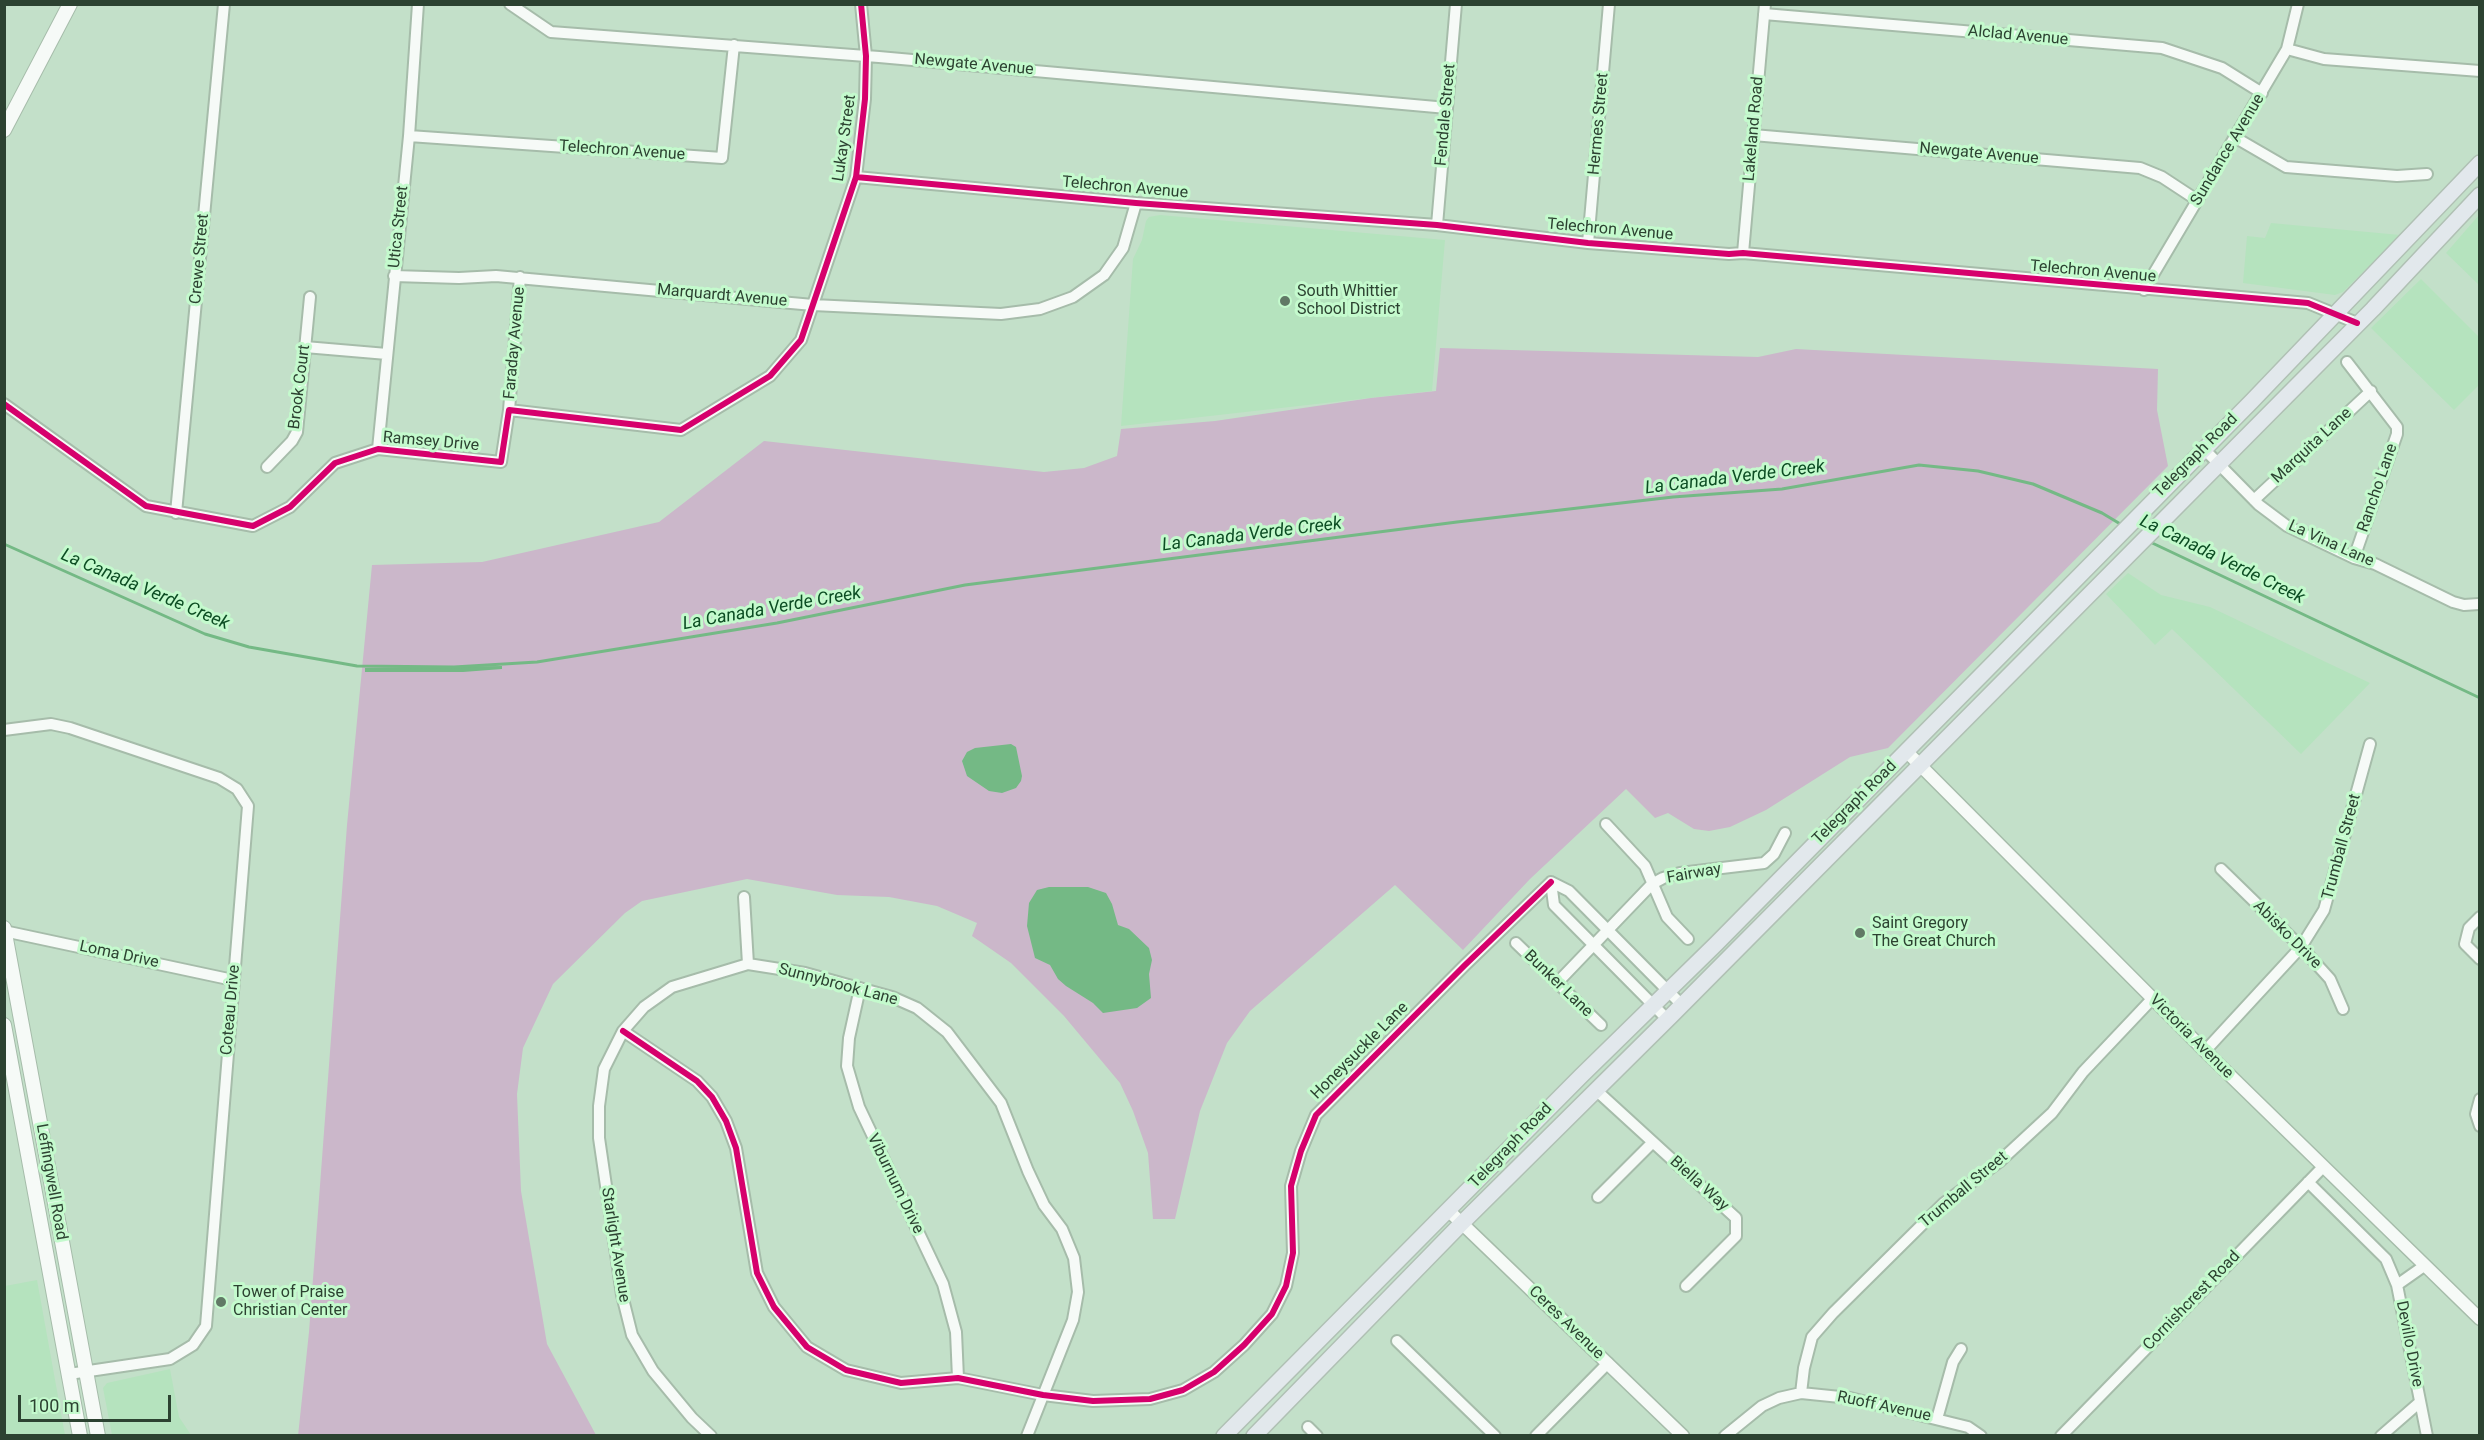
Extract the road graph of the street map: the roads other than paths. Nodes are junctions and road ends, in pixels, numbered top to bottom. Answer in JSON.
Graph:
{"nodes":[{"id":1,"x":70,"y":4,"type":"edge"},
{"id":2,"x":224,"y":4,"type":"edge"},
{"id":3,"x":418,"y":4,"type":"edge"},
{"id":4,"x":510,"y":4,"type":"edge"},
{"id":5,"x":861,"y":4,"type":"edge"},
{"id":6,"x":1456,"y":4,"type":"edge"},
{"id":7,"x":1610,"y":4,"type":"edge"},
{"id":8,"x":2298,"y":4,"type":"edge"},
{"id":9,"x":1764,"y":9,"type":"edge"},
{"id":10,"x":734,"y":45,"type":"junction"},
{"id":11,"x":2287,"y":49,"type":"junction"},
{"id":12,"x":866,"y":56,"type":"junction"},
{"id":13,"x":2480,"y":71,"type":"edge"},
{"id":14,"x":2262,"y":93,"type":"junction"},
{"id":15,"x":1447,"y":108,"type":"junction"},
{"id":16,"x":4,"y":130,"type":"edge"},
{"id":17,"x":1753,"y":135,"type":"junction"},
{"id":18,"x":409,"y":136,"type":"junction"},
{"id":19,"x":2236,"y":138,"type":"junction"},
{"id":20,"x":2480,"y":162,"type":"edge"},
{"id":21,"x":2427,"y":174,"type":"dead end"},
{"id":22,"x":856,"y":177,"type":"junction"},
{"id":23,"x":2480,"y":195,"type":"edge"},
{"id":24,"x":2197,"y":200,"type":"junction"},
{"id":25,"x":1136,"y":203,"type":"junction"},
{"id":26,"x":1437,"y":225,"type":"junction"},
{"id":27,"x":1588,"y":243,"type":"junction"},
{"id":28,"x":1743,"y":253,"type":"junction"},
{"id":29,"x":394,"y":276,"type":"junction"},
{"id":30,"x":520,"y":277,"type":"junction"},
{"id":31,"x":2144,"y":290,"type":"junction"},
{"id":32,"x":310,"y":297,"type":"dead end"},
{"id":33,"x":813,"y":305,"type":"junction"},
{"id":34,"x":2336,"y":314,"type":"junction"},
{"id":35,"x":2357,"y":323,"type":"junction"},
{"id":36,"x":305,"y":347,"type":"junction"},
{"id":37,"x":387,"y":354,"type":"junction"},
{"id":38,"x":2347,"y":362,"type":"dead end"},
{"id":39,"x":2370,"y":391,"type":"junction"},
{"id":40,"x":4,"y":404,"type":"edge"},
{"id":41,"x":509,"y":410,"type":"junction"},
{"id":42,"x":378,"y":448,"type":"junction"},
{"id":43,"x":2204,"y":449,"type":"junction"},
{"id":44,"x":2218,"y":464,"type":"junction"},
{"id":45,"x":267,"y":467,"type":"dead end"},
{"id":46,"x":2254,"y":500,"type":"junction"},
{"id":47,"x":176,"y":513,"type":"junction"},
{"id":48,"x":2354,"y":558,"type":"junction"},
{"id":49,"x":2479,"y":604,"type":"edge"},
{"id":50,"x":4,"y":730,"type":"edge"},
{"id":51,"x":2370,"y":744,"type":"dead end"},
{"id":52,"x":1906,"y":751,"type":"junction"},
{"id":53,"x":1920,"y":764,"type":"junction"},
{"id":54,"x":1606,"y":824,"type":"dead end"},
{"id":55,"x":1785,"y":833,"type":"dead end"},
{"id":56,"x":2221,"y":869,"type":"dead end"},
{"id":57,"x":1551,"y":882,"type":"junction"},
{"id":58,"x":1653,"y":884,"type":"junction"},
{"id":59,"x":744,"y":897,"type":"dead end"},
{"id":60,"x":2480,"y":918,"type":"edge"},
{"id":61,"x":5,"y":930,"type":"edge"},
{"id":62,"x":1608,"y":930,"type":"junction"},
{"id":63,"x":1688,"y":939,"type":"dead end"},
{"id":64,"x":1516,"y":944,"type":"dead end"},
{"id":65,"x":1594,"y":946,"type":"junction"},
{"id":66,"x":2301,"y":947,"type":"junction"},
{"id":67,"x":2480,"y":959,"type":"edge"},
{"id":68,"x":748,"y":964,"type":"junction"},
{"id":69,"x":233,"y":980,"type":"junction"},
{"id":70,"x":1557,"y":983,"type":"junction"},
{"id":71,"x":860,"y":988,"type":"junction"},
{"id":72,"x":1668,"y":989,"type":"junction"},
{"id":73,"x":2153,"y":998,"type":"junction"},
{"id":74,"x":1681,"y":1004,"type":"junction"},
{"id":75,"x":1653,"y":1006,"type":"junction"},
{"id":76,"x":2343,"y":1009,"type":"dead end"},
{"id":77,"x":1667,"y":1019,"type":"junction"},
{"id":78,"x":4,"y":1025,"type":"edge"},
{"id":79,"x":1601,"y":1026,"type":"dead end"},
{"id":80,"x":623,"y":1031,"type":"junction"},
{"id":81,"x":2205,"y":1052,"type":"junction"},
{"id":82,"x":1597,"y":1090,"type":"junction"},
{"id":83,"x":2480,"y":1099,"type":"edge"},
{"id":84,"x":2480,"y":1126,"type":"edge"},
{"id":85,"x":1653,"y":1142,"type":"junction"},
{"id":86,"x":2323,"y":1167,"type":"junction"},
{"id":87,"x":2308,"y":1182,"type":"junction"},
{"id":88,"x":1598,"y":1197,"type":"dead end"},
{"id":89,"x":1448,"y":1210,"type":"junction"},
{"id":90,"x":1462,"y":1223,"type":"junction"},
{"id":91,"x":2424,"y":1266,"type":"junction"},
{"id":92,"x":2397,"y":1285,"type":"junction"},
{"id":93,"x":1686,"y":1286,"type":"dead end"},
{"id":94,"x":2479,"y":1317,"type":"edge"},
{"id":95,"x":1397,"y":1341,"type":"dead end"},
{"id":96,"x":1961,"y":1349,"type":"dead end"},
{"id":97,"x":1608,"y":1363,"type":"junction"},
{"id":98,"x":86,"y":1371,"type":"junction"},
{"id":99,"x":69,"y":1374,"type":"junction"},
{"id":100,"x":958,"y":1378,"type":"junction"},
{"id":101,"x":1801,"y":1393,"type":"junction"},
{"id":102,"x":1043,"y":1395,"type":"junction"},
{"id":103,"x":2420,"y":1402,"type":"junction"},
{"id":104,"x":1937,"y":1419,"type":"junction"},
{"id":105,"x":1308,"y":1427,"type":"dead end"},
{"id":106,"x":80,"y":1436,"type":"edge"},
{"id":107,"x":98,"y":1436,"type":"edge"},
{"id":108,"x":711,"y":1436,"type":"edge"},
{"id":109,"x":1027,"y":1436,"type":"edge"},
{"id":110,"x":1224,"y":1436,"type":"edge"},
{"id":111,"x":1254,"y":1436,"type":"edge"},
{"id":112,"x":1317,"y":1436,"type":"edge"},
{"id":113,"x":1495,"y":1436,"type":"edge"},
{"id":114,"x":1536,"y":1436,"type":"edge"},
{"id":115,"x":1683,"y":1436,"type":"edge"},
{"id":116,"x":1725,"y":1436,"type":"edge"},
{"id":117,"x":1981,"y":1436,"type":"edge"},
{"id":118,"x":2061,"y":1436,"type":"edge"},
{"id":119,"x":2381,"y":1436,"type":"edge"},
{"id":120,"x":2427,"y":1436,"type":"edge"}],
"edges":[{"from":1,"to":16,"type":"main road"},
{"from":2,"to":47,"type":"street","name":"Crewe Street"},
{"from":3,"to":18,"type":"street","name":"Utica Street"},
{"from":4,"to":10,"type":"street","name":"Newgate Avenue"},
{"from":5,"to":12,"type":"street","name":"Lukay Street"},
{"from":6,"to":15,"type":"street","name":"Fendale Street"},
{"from":7,"to":27,"type":"street","name":"Hermes Street"},
{"from":8,"to":11,"type":"street","name":"Sundance Avenue"},
{"from":9,"to":14,"type":"street","name":"Alclad Avenue"},
{"from":9,"to":17,"type":"street","name":"Lakeland Road"},
{"from":10,"to":12,"type":"street","name":"Newgate Avenue"},
{"from":10,"to":18,"type":"street","name":"Telechron Avenue"},
{"from":11,"to":13,"type":"street"},
{"from":11,"to":14,"type":"street","name":"Sundance Avenue"},
{"from":12,"to":15,"type":"street","name":"Newgate Avenue"},
{"from":12,"to":22,"type":"street","name":"Lukay Street"},
{"from":14,"to":19,"type":"street","name":"Sundance Avenue"},
{"from":15,"to":26,"type":"street","name":"Fendale Street"},
{"from":17,"to":24,"type":"street","name":"Newgate Avenue"},
{"from":17,"to":28,"type":"street","name":"Lakeland Road"},
{"from":18,"to":29,"type":"street","name":"Utica Street"},
{"from":19,"to":21,"type":"street"},
{"from":19,"to":24,"type":"street","name":"Sundance Avenue"},
{"from":20,"to":34,"type":"main road","name":"Telegraph Road"},
{"from":22,"to":25,"type":"street","name":"Telechron Avenue"},
{"from":22,"to":33,"type":"street","name":"Lukay Street"},
{"from":23,"to":35,"type":"main road","name":"Telegraph Road"},
{"from":24,"to":31,"type":"street","name":"Sundance Avenue"},
{"from":25,"to":26,"type":"street","name":"Telechron Avenue"},
{"from":25,"to":33,"type":"street","name":"Marquardt Avenue"},
{"from":26,"to":27,"type":"street","name":"Telechron Avenue"},
{"from":27,"to":28,"type":"street","name":"Telechron Avenue"},
{"from":28,"to":31,"type":"street","name":"Telechron Avenue"},
{"from":29,"to":30,"type":"street","name":"Marquardt Avenue"},
{"from":29,"to":37,"type":"street","name":"Utica Street"},
{"from":30,"to":33,"type":"street","name":"Marquardt Avenue"},
{"from":30,"to":41,"type":"street","name":"Faraday Avenue"},
{"from":31,"to":34,"type":"street","name":"Telechron Avenue"},
{"from":32,"to":36,"type":"street","name":"Brook Court"},
{"from":33,"to":41,"type":"street"},
{"from":34,"to":35,"type":"street","name":"Telechron Avenue"},
{"from":34,"to":43,"type":"main road","name":"Telegraph Road"},
{"from":35,"to":44,"type":"main road","name":"Telegraph Road"},
{"from":36,"to":37,"type":"street"},
{"from":36,"to":45,"type":"street","name":"Brook Court"},
{"from":37,"to":42,"type":"street","name":"Utica Street"},
{"from":38,"to":39,"type":"street","name":"Rancho Lane"},
{"from":39,"to":46,"type":"street","name":"Marquita Lane"},
{"from":39,"to":48,"type":"street","name":"Rancho Lane"},
{"from":40,"to":47,"type":"street","name":"Ramsey Drive"},
{"from":41,"to":42,"type":"street","name":"Ramsey Drive"},
{"from":42,"to":47,"type":"street","name":"Ramsey Drive"},
{"from":43,"to":44,"type":"street","name":"La Vina Lane"},
{"from":43,"to":52,"type":"main road","name":"Telegraph Road"},
{"from":44,"to":46,"type":"street","name":"La Vina Lane"},
{"from":44,"to":53,"type":"main road","name":"Telegraph Road"},
{"from":46,"to":48,"type":"street","name":"La Vina Lane"},
{"from":48,"to":49,"type":"street","name":"La Vina Lane"},
{"from":50,"to":69,"type":"street","name":"Coteau Drive"},
{"from":51,"to":66,"type":"street","name":"Trumball Street"},
{"from":52,"to":53,"type":"street","name":"Victoria Avenue"},
{"from":52,"to":72,"type":"main road","name":"Telegraph Road"},
{"from":53,"to":73,"type":"street","name":"Victoria Avenue"},
{"from":53,"to":74,"type":"main road","name":"Telegraph Road"},
{"from":54,"to":58,"type":"street"},
{"from":55,"to":58,"type":"street","name":"Fairway"},
{"from":56,"to":66,"type":"street","name":"Abisko Drive"},
{"from":57,"to":62,"type":"street"},
{"from":57,"to":65,"type":"street"},
{"from":57,"to":102,"type":"street","name":"Honeysuckle Lane"},
{"from":58,"to":62,"type":"street","name":"Fairway"},
{"from":58,"to":63,"type":"street"},
{"from":59,"to":68,"type":"street"},
{"from":60,"to":67,"type":"street"},
{"from":61,"to":69,"type":"street","name":"Loma Drive"},
{"from":61,"to":98,"type":"main road","name":"Leffingwell Road"},
{"from":62,"to":65,"type":"street","name":"Fairway"},
{"from":62,"to":72,"type":"street"},
{"from":64,"to":70,"type":"street","name":"Bunker Lane"},
{"from":65,"to":70,"type":"street","name":"Fairway"},
{"from":65,"to":75,"type":"street"},
{"from":66,"to":76,"type":"street","name":"Abisko Drive"},
{"from":66,"to":81,"type":"street","name":"Trumball Street"},
{"from":68,"to":71,"type":"street","name":"Sunnybrook Lane"},
{"from":68,"to":80,"type":"street","name":"Sunnybrook Lane"},
{"from":69,"to":98,"type":"street","name":"Coteau Drive"},
{"from":70,"to":79,"type":"street","name":"Bunker Lane"},
{"from":71,"to":100,"type":"street","name":"Viburnum Drive"},
{"from":71,"to":102,"type":"street","name":"Sunnybrook Lane"},
{"from":72,"to":74,"type":"street"},
{"from":72,"to":75,"type":"main road","name":"Telegraph Road"},
{"from":73,"to":81,"type":"street","name":"Victoria Avenue"},
{"from":73,"to":101,"type":"street","name":"Trumball Street"},
{"from":74,"to":77,"type":"main road","name":"Telegraph Road"},
{"from":75,"to":77,"type":"street"},
{"from":75,"to":89,"type":"main road","name":"Telegraph Road"},
{"from":77,"to":82,"type":"main road","name":"Telegraph Road"},
{"from":78,"to":99,"type":"main road","name":"Leffingwell Road"},
{"from":80,"to":100,"type":"street","name":"Honeysuckle Lane"},
{"from":80,"to":108,"type":"street","name":"Starlight Avenue"},
{"from":81,"to":86,"type":"street","name":"Victoria Avenue"},
{"from":82,"to":85,"type":"street","name":"Biella Way"},
{"from":82,"to":90,"type":"main road","name":"Telegraph Road"},
{"from":83,"to":84,"type":"street"},
{"from":85,"to":88,"type":"street"},
{"from":85,"to":93,"type":"street","name":"Biella Way"},
{"from":86,"to":87,"type":"street","name":"Cornishcrest Road"},
{"from":86,"to":91,"type":"street","name":"Victoria Avenue"},
{"from":87,"to":92,"type":"street"},
{"from":87,"to":118,"type":"street","name":"Cornishcrest Road"},
{"from":89,"to":90,"type":"street","name":"Ceres Avenue"},
{"from":89,"to":110,"type":"main road","name":"Telegraph Road"},
{"from":90,"to":97,"type":"street","name":"Ceres Avenue"},
{"from":90,"to":111,"type":"main road","name":"Telegraph Road"},
{"from":91,"to":92,"type":"street","name":"Devillo Drive"},
{"from":91,"to":94,"type":"street","name":"Victoria Avenue"},
{"from":92,"to":103,"type":"street","name":"Devillo Drive"},
{"from":95,"to":113,"type":"street"},
{"from":96,"to":104,"type":"street"},
{"from":97,"to":114,"type":"street"},
{"from":97,"to":115,"type":"street","name":"Ceres Avenue"},
{"from":98,"to":99,"type":"street","name":"Coteau Drive"},
{"from":98,"to":107,"type":"main road","name":"Leffingwell Road"},
{"from":99,"to":106,"type":"main road","name":"Leffingwell Road"},
{"from":100,"to":102,"type":"street","name":"Honeysuckle Lane"},
{"from":101,"to":104,"type":"street","name":"Ruoff Avenue"},
{"from":101,"to":116,"type":"street","name":"Ruoff Avenue"},
{"from":102,"to":109,"type":"street"},
{"from":103,"to":119,"type":"street"},
{"from":103,"to":120,"type":"street","name":"Devillo Drive"},
{"from":104,"to":117,"type":"street","name":"Ruoff Avenue"},
{"from":105,"to":112,"type":"street"}]}
